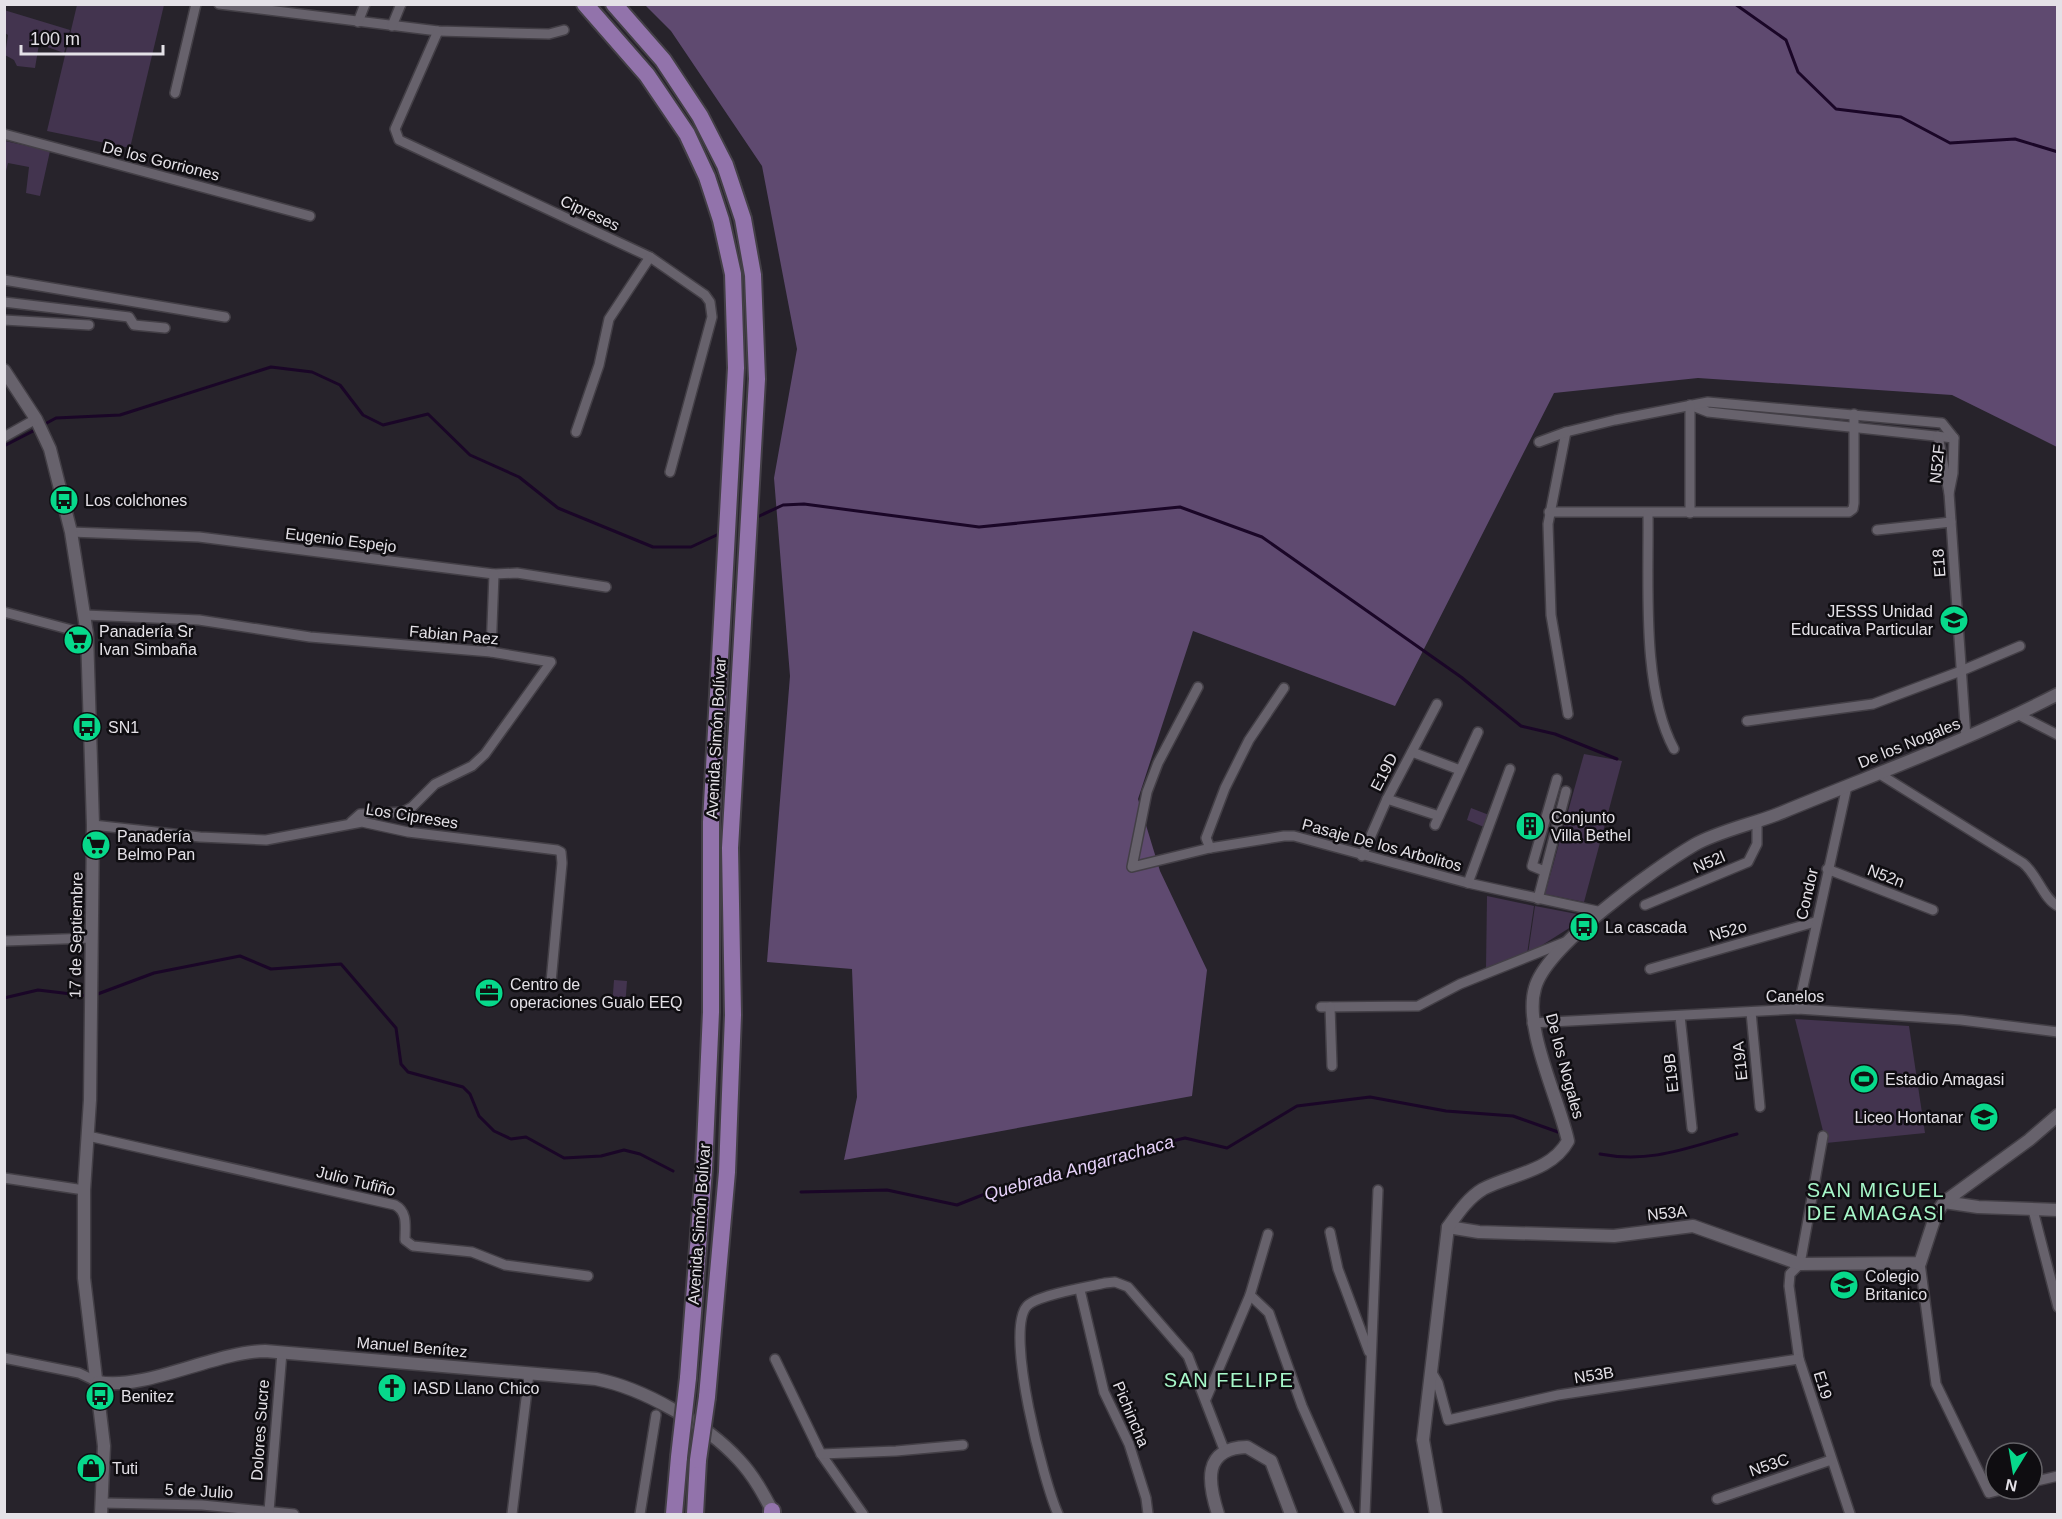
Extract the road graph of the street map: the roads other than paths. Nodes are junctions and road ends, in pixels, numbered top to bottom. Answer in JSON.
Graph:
{"nodes":[{"id":1,"x":196,"y":4,"type":"edge"},
{"id":2,"x":219,"y":4,"type":"edge"},
{"id":3,"x":365,"y":4,"type":"edge"},
{"id":4,"x":401,"y":4,"type":"edge"},
{"id":5,"x":585,"y":4,"type":"edge"},
{"id":6,"x":614,"y":4,"type":"edge"},
{"id":7,"x":358,"y":22,"type":"junction"},
{"id":8,"x":392,"y":26,"type":"junction"},
{"id":9,"x":564,"y":30,"type":"dead end"},
{"id":10,"x":438,"y":31,"type":"junction"},
{"id":11,"x":175,"y":93,"type":"dead end"},
{"id":12,"x":4,"y":134,"type":"edge"},
{"id":13,"x":310,"y":216,"type":"dead end"},
{"id":14,"x":650,"y":257,"type":"junction"},
{"id":15,"x":4,"y":280,"type":"edge"},
{"id":16,"x":4,"y":302,"type":"edge"},
{"id":17,"x":225,"y":317,"type":"dead end"},
{"id":18,"x":4,"y":320,"type":"edge"},
{"id":19,"x":89,"y":326,"type":"dead end"},
{"id":20,"x":165,"y":328,"type":"dead end"},
{"id":21,"x":4,"y":370,"type":"edge"},
{"id":22,"x":1690,"y":405,"type":"junction"},
{"id":23,"x":1854,"y":414,"type":"junction"},
{"id":24,"x":39,"y":426,"type":"junction"},
{"id":25,"x":1854,"y":426,"type":"junction"},
{"id":26,"x":576,"y":432,"type":"dead end"},
{"id":27,"x":1566,"y":432,"type":"junction"},
{"id":28,"x":1938,"y":436,"type":"junction"},
{"id":29,"x":4,"y":437,"type":"edge"},
{"id":30,"x":1954,"y":438,"type":"junction"},
{"id":31,"x":1539,"y":442,"type":"dead end"},
{"id":32,"x":670,"y":472,"type":"dead end"},
{"id":33,"x":1949,"y":493,"type":"junction"},
{"id":34,"x":1549,"y":512,"type":"junction"},
{"id":35,"x":1690,"y":513,"type":"junction"},
{"id":36,"x":1648,"y":514,"type":"junction"},
{"id":37,"x":1951,"y":522,"type":"junction"},
{"id":38,"x":1878,"y":530,"type":"dead end"},
{"id":39,"x":71,"y":532,"type":"junction"},
{"id":40,"x":495,"y":573,"type":"junction"},
{"id":41,"x":606,"y":587,"type":"dead end"},
{"id":42,"x":4,"y":612,"type":"edge"},
{"id":43,"x":85,"y":615,"type":"junction"},
{"id":44,"x":87,"y":634,"type":"junction"},
{"id":45,"x":2020,"y":646,"type":"dead end"},
{"id":46,"x":491,"y":652,"type":"junction"},
{"id":47,"x":1961,"y":671,"type":"junction"},
{"id":48,"x":1198,"y":687,"type":"dead end"},
{"id":49,"x":1284,"y":688,"type":"dead end"},
{"id":50,"x":2058,"y":694,"type":"edge"},
{"id":51,"x":1437,"y":704,"type":"dead end"},
{"id":52,"x":1568,"y":714,"type":"dead end"},
{"id":53,"x":2018,"y":714,"type":"junction"},
{"id":54,"x":1747,"y":721,"type":"dead end"},
{"id":55,"x":1478,"y":732,"type":"dead end"},
{"id":56,"x":2058,"y":735,"type":"edge"},
{"id":57,"x":1966,"y":738,"type":"junction"},
{"id":58,"x":1674,"y":749,"type":"dead end"},
{"id":59,"x":1412,"y":752,"type":"junction"},
{"id":60,"x":1510,"y":769,"type":"dead end"},
{"id":61,"x":1460,"y":770,"type":"junction"},
{"id":62,"x":1878,"y":773,"type":"junction"},
{"id":63,"x":1557,"y":779,"type":"dead end"},
{"id":64,"x":1847,"y":786,"type":"junction"},
{"id":65,"x":1566,"y":791,"type":"dead end"},
{"id":66,"x":1387,"y":799,"type":"junction"},
{"id":67,"x":351,"y":822,"type":"junction"},
{"id":68,"x":1756,"y":823,"type":"junction"},
{"id":69,"x":93,"y":825,"type":"junction"},
{"id":70,"x":1210,"y":848,"type":"junction"},
{"id":71,"x":1362,"y":856,"type":"junction"},
{"id":72,"x":1827,"y":869,"type":"junction"},
{"id":73,"x":1544,"y":871,"type":"junction"},
{"id":74,"x":1468,"y":883,"type":"junction"},
{"id":75,"x":1538,"y":899,"type":"junction"},
{"id":76,"x":1645,"y":905,"type":"dead end"},
{"id":77,"x":2058,"y":906,"type":"edge"},
{"id":78,"x":1933,"y":910,"type":"dead end"},
{"id":79,"x":1602,"y":912,"type":"junction"},
{"id":80,"x":1815,"y":922,"type":"junction"},
{"id":81,"x":92,"y":938,"type":"junction"},
{"id":82,"x":4,"y":941,"type":"edge"},
{"id":83,"x":1565,"y":942,"type":"junction"},
{"id":84,"x":1650,"y":969,"type":"dead end"},
{"id":85,"x":550,"y":982,"type":"dead end"},
{"id":86,"x":1798,"y":1009,"type":"junction"},
{"id":87,"x":1750,"y":1012,"type":"junction"},
{"id":88,"x":1680,"y":1016,"type":"junction"},
{"id":89,"x":1533,"y":1023,"type":"junction"},
{"id":90,"x":2058,"y":1032,"type":"edge"},
{"id":91,"x":1332,"y":1066,"type":"dead end"},
{"id":92,"x":1760,"y":1107,"type":"dead end"},
{"id":93,"x":2058,"y":1115,"type":"edge"},
{"id":94,"x":1692,"y":1128,"type":"dead end"},
{"id":95,"x":88,"y":1136,"type":"junction"},
{"id":96,"x":1823,"y":1136,"type":"dead end"},
{"id":97,"x":4,"y":1178,"type":"edge"},
{"id":98,"x":84,"y":1190,"type":"junction"},
{"id":99,"x":1378,"y":1190,"type":"dead end"},
{"id":100,"x":1944,"y":1202,"type":"junction"},
{"id":101,"x":2033,"y":1209,"type":"junction"},
{"id":102,"x":2058,"y":1210,"type":"edge"},
{"id":103,"x":1448,"y":1227,"type":"junction"},
{"id":104,"x":1330,"y":1232,"type":"dead end"},
{"id":105,"x":1268,"y":1234,"type":"dead end"},
{"id":106,"x":1920,"y":1263,"type":"junction"},
{"id":107,"x":1800,"y":1264,"type":"junction"},
{"id":108,"x":588,"y":1276,"type":"dead end"},
{"id":109,"x":1080,"y":1290,"type":"junction"},
{"id":110,"x":1250,"y":1295,"type":"junction"},
{"id":111,"x":2058,"y":1307,"type":"edge"},
{"id":112,"x":282,"y":1352,"type":"junction"},
{"id":113,"x":4,"y":1358,"type":"edge"},
{"id":114,"x":1371,"y":1358,"type":"junction"},
{"id":115,"x":775,"y":1359,"type":"dead end"},
{"id":116,"x":1799,"y":1359,"type":"junction"},
{"id":117,"x":1431,"y":1371,"type":"junction"},
{"id":118,"x":529,"y":1374,"type":"junction"},
{"id":119,"x":98,"y":1382,"type":"junction"},
{"id":120,"x":1206,"y":1399,"type":"junction"},
{"id":121,"x":656,"y":1415,"type":"dead end"},
{"id":122,"x":963,"y":1444,"type":"dead end"},
{"id":123,"x":1225,"y":1452,"type":"junction"},
{"id":124,"x":821,"y":1454,"type":"junction"},
{"id":125,"x":1831,"y":1460,"type":"junction"},
{"id":126,"x":1984,"y":1483,"type":"edge"},
{"id":127,"x":1716,"y":1499,"type":"dead end"},
{"id":128,"x":101,"y":1509,"type":"edge"},
{"id":129,"x":269,"y":1511,"type":"junction"},
{"id":130,"x":696,"y":1512,"type":"edge"},
{"id":131,"x":773,"y":1513,"type":"edge"},
{"id":132,"x":294,"y":1515,"type":"edge"},
{"id":133,"x":512,"y":1515,"type":"edge"},
{"id":134,"x":640,"y":1515,"type":"edge"},
{"id":135,"x":674,"y":1515,"type":"edge"},
{"id":136,"x":863,"y":1515,"type":"edge"},
{"id":137,"x":1058,"y":1515,"type":"edge"},
{"id":138,"x":1148,"y":1515,"type":"edge"},
{"id":139,"x":1218,"y":1515,"type":"edge"},
{"id":140,"x":1291,"y":1515,"type":"edge"},
{"id":141,"x":1350,"y":1515,"type":"edge"},
{"id":142,"x":1365,"y":1515,"type":"edge"},
{"id":143,"x":1436,"y":1515,"type":"edge"},
{"id":144,"x":1850,"y":1515,"type":"edge"}],
"edges":[{"from":1,"to":11,"type":"street"},
{"from":2,"to":7,"type":"street"},
{"from":3,"to":7,"type":"street"},
{"from":4,"to":8,"type":"street"},
{"from":5,"to":135,"type":"highway","name":"Avenida Simón Bolívar","bridge":true},
{"from":6,"to":130,"type":"highway","name":"Avenida Simón Bolívar","bridge":true},
{"from":7,"to":8,"type":"street"},
{"from":8,"to":10,"type":"street"},
{"from":9,"to":10,"type":"street"},
{"from":10,"to":14,"type":"street","name":"Cipreses"},
{"from":12,"to":13,"type":"street","name":"De los Gorriones"},
{"from":14,"to":26,"type":"street"},
{"from":14,"to":32,"type":"street","name":"Cipreses"},
{"from":15,"to":17,"type":"street"},
{"from":16,"to":20,"type":"street"},
{"from":18,"to":19,"type":"street"},
{"from":21,"to":24,"type":"street","name":"17 de Septiembre"},
{"from":22,"to":23,"type":"street","name":"N52F"},
{"from":22,"to":25,"type":"street","name":"N52F"},
{"from":22,"to":27,"type":"street","name":"N52F"},
{"from":22,"to":35,"type":"street"},
{"from":23,"to":25,"type":"street"},
{"from":23,"to":30,"type":"street","name":"N52F"},
{"from":24,"to":29,"type":"street"},
{"from":24,"to":39,"type":"street","name":"17 de Septiembre"},
{"from":25,"to":28,"type":"street","name":"N52F"},
{"from":25,"to":35,"type":"street"},
{"from":27,"to":31,"type":"street","name":"N52F"},
{"from":27,"to":34,"type":"street"},
{"from":28,"to":30,"type":"street"},
{"from":28,"to":33,"type":"street","name":"N52F"},
{"from":30,"to":33,"type":"street","name":"N52F"},
{"from":33,"to":37,"type":"street","name":"E18"},
{"from":34,"to":36,"type":"street"},
{"from":34,"to":52,"type":"street"},
{"from":35,"to":36,"type":"street"},
{"from":36,"to":58,"type":"street"},
{"from":37,"to":38,"type":"street"},
{"from":37,"to":47,"type":"street","name":"E18"},
{"from":39,"to":40,"type":"street","name":"Eugenio Espejo"},
{"from":39,"to":43,"type":"street","name":"17 de Septiembre"},
{"from":40,"to":41,"type":"street","name":"Eugenio Espejo"},
{"from":40,"to":46,"type":"street"},
{"from":42,"to":44,"type":"street"},
{"from":43,"to":44,"type":"street","name":"17 de Septiembre"},
{"from":43,"to":46,"type":"street","name":"Fabian Paez"},
{"from":44,"to":69,"type":"street","name":"17 de Septiembre"},
{"from":45,"to":47,"type":"street"},
{"from":46,"to":67,"type":"street","name":"Fabian Paez"},
{"from":47,"to":54,"type":"street"},
{"from":47,"to":57,"type":"street","name":"E18"},
{"from":48,"to":70,"type":"street","name":"Pasaje De los Arbolitos"},
{"from":49,"to":70,"type":"street"},
{"from":50,"to":53,"type":"street","name":"De los Nogales"},
{"from":51,"to":59,"type":"street","name":"E19D"},
{"from":53,"to":56,"type":"street"},
{"from":53,"to":57,"type":"street","name":"De los Nogales"},
{"from":55,"to":61,"type":"street"},
{"from":57,"to":62,"type":"street","name":"De los Nogales"},
{"from":59,"to":61,"type":"street"},
{"from":59,"to":66,"type":"street","name":"E19D"},
{"from":60,"to":74,"type":"street"},
{"from":61,"to":66,"type":"street"},
{"from":62,"to":64,"type":"street","name":"De los Nogales"},
{"from":62,"to":77,"type":"street"},
{"from":63,"to":73,"type":"street"},
{"from":64,"to":68,"type":"street","name":"De los Nogales"},
{"from":64,"to":72,"type":"street","name":"Condor"},
{"from":65,"to":73,"type":"street"},
{"from":66,"to":71,"type":"street","name":"E19D"},
{"from":67,"to":69,"type":"street","name":"Los Cipreses"},
{"from":67,"to":85,"type":"street","name":"Los Cipreses"},
{"from":68,"to":76,"type":"street","name":"N52l"},
{"from":68,"to":79,"type":"street","name":"De los Nogales"},
{"from":69,"to":81,"type":"street","name":"17 de Septiembre"},
{"from":70,"to":71,"type":"street","name":"Pasaje De los Arbolitos"},
{"from":71,"to":74,"type":"street","name":"Pasaje De los Arbolitos"},
{"from":72,"to":78,"type":"street","name":"N52n"},
{"from":72,"to":80,"type":"street","name":"Condor"},
{"from":73,"to":75,"type":"street"},
{"from":74,"to":75,"type":"street","name":"Pasaje De los Arbolitos"},
{"from":75,"to":79,"type":"street","name":"Pasaje De los Arbolitos"},
{"from":79,"to":83,"type":"street","name":"De los Nogales"},
{"from":80,"to":84,"type":"street","name":"N52o"},
{"from":80,"to":86,"type":"street","name":"Condor"},
{"from":81,"to":82,"type":"street"},
{"from":81,"to":95,"type":"street","name":"17 de Septiembre"},
{"from":83,"to":89,"type":"street","name":"De los Nogales"},
{"from":83,"to":91,"type":"street"},
{"from":86,"to":87,"type":"street","name":"Canelos"},
{"from":86,"to":90,"type":"street","name":"Canelos"},
{"from":87,"to":88,"type":"street","name":"Canelos"},
{"from":87,"to":92,"type":"street","name":"E19A"},
{"from":88,"to":89,"type":"street","name":"Canelos"},
{"from":88,"to":94,"type":"street","name":"E19B"},
{"from":89,"to":103,"type":"street","name":"De los Nogales"},
{"from":93,"to":100,"type":"street"},
{"from":95,"to":98,"type":"street","name":"17 de Septiembre"},
{"from":95,"to":108,"type":"street","name":"Julio Tufiño"},
{"from":96,"to":107,"type":"street","name":"E19"},
{"from":97,"to":98,"type":"street"},
{"from":98,"to":119,"type":"street","name":"17 de Septiembre"},
{"from":99,"to":114,"type":"street"},
{"from":100,"to":101,"type":"street"},
{"from":100,"to":106,"type":"street"},
{"from":101,"to":102,"type":"street"},
{"from":101,"to":111,"type":"street"},
{"from":103,"to":107,"type":"street","name":"N53A"},
{"from":103,"to":117,"type":"street"},
{"from":104,"to":114,"type":"street"},
{"from":105,"to":110,"type":"street"},
{"from":106,"to":107,"type":"street","name":"N53A"},
{"from":106,"to":126,"type":"street"},
{"from":107,"to":116,"type":"street","name":"E19"},
{"from":109,"to":120,"type":"street"},
{"from":109,"to":137,"type":"street"},
{"from":109,"to":138,"type":"street","name":"Pichincha"},
{"from":110,"to":120,"type":"street"},
{"from":110,"to":141,"type":"street"},
{"from":112,"to":118,"type":"street","name":"Manuel Benítez"},
{"from":112,"to":119,"type":"street","name":"Manuel Benítez"},
{"from":112,"to":129,"type":"street","name":"Dolores Sucre"},
{"from":113,"to":119,"type":"street","name":"Manuel Benítez"},
{"from":114,"to":142,"type":"street"},
{"from":115,"to":124,"type":"street"},
{"from":116,"to":117,"type":"street","name":"N53B"},
{"from":116,"to":125,"type":"street","name":"E19"},
{"from":117,"to":143,"type":"street"},
{"from":118,"to":131,"type":"street","name":"Manuel Benítez"},
{"from":118,"to":133,"type":"street"},
{"from":119,"to":128,"type":"street","name":"17 de Septiembre"},
{"from":120,"to":123,"type":"street"},
{"from":121,"to":134,"type":"street"},
{"from":122,"to":124,"type":"street"},
{"from":123,"to":139,"type":"street"},
{"from":123,"to":140,"type":"street"},
{"from":124,"to":136,"type":"street"},
{"from":125,"to":127,"type":"street","name":"N53C"},
{"from":125,"to":144,"type":"street","name":"E19"},
{"from":128,"to":129,"type":"street","name":"5 de Julio"},
{"from":129,"to":132,"type":"street","name":"5 de Julio"}]}
